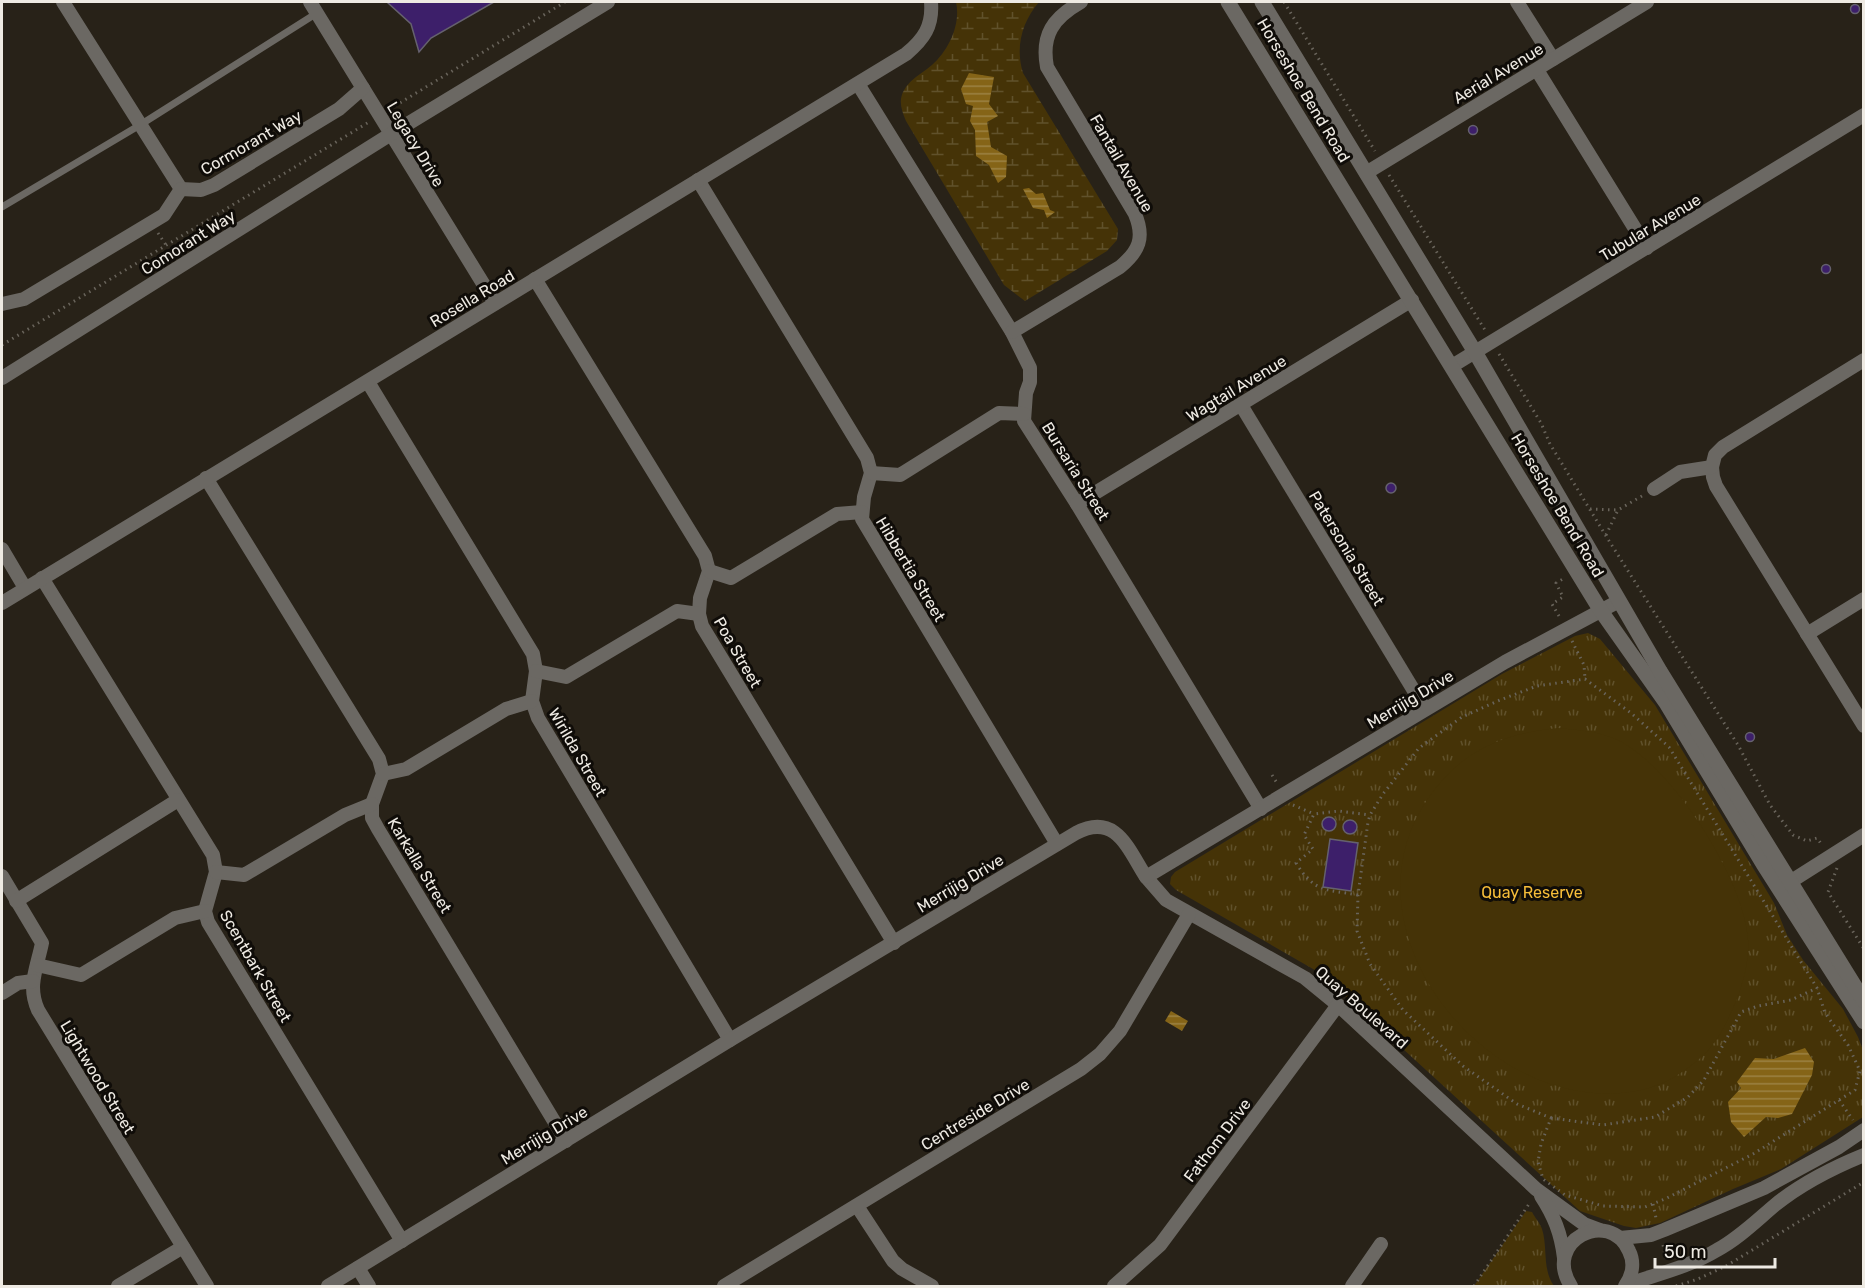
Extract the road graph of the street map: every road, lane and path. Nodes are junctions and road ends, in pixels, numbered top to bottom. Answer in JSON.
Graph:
{"nodes":[{"id":1,"x":63,"y":2,"type":"edge"},
{"id":2,"x":565,"y":2,"type":"edge"},
{"id":3,"x":608,"y":2,"type":"edge"},
{"id":4,"x":931,"y":2,"type":"edge"},
{"id":5,"x":1081,"y":2,"type":"edge"},
{"id":6,"x":1228,"y":2,"type":"edge"},
{"id":7,"x":1262,"y":2,"type":"edge"},
{"id":8,"x":1284,"y":2,"type":"edge"},
{"id":9,"x":1517,"y":2,"type":"edge"},
{"id":10,"x":1647,"y":2,"type":"edge"},
{"id":11,"x":314,"y":7,"type":"edge"},
{"id":12,"x":1553,"y":59,"type":"junction"},
{"id":13,"x":1537,"y":70,"type":"junction"},
{"id":14,"x":858,"y":84,"type":"junction"},
{"id":15,"x":363,"y":88,"type":"junction"},
{"id":16,"x":1863,"y":115,"type":"edge"},
{"id":17,"x":380,"y":116,"type":"junction"},
{"id":18,"x":140,"y":124,"type":"junction"},
{"id":19,"x":391,"y":134,"type":"junction"},
{"id":20,"x":1382,"y":163,"type":"junction"},
{"id":21,"x":1366,"y":173,"type":"junction"},
{"id":22,"x":698,"y":180,"type":"junction"},
{"id":23,"x":181,"y":189,"type":"junction"},
{"id":24,"x":2,"y":207,"type":"edge"},
{"id":25,"x":1647,"y":248,"type":"junction"},
{"id":26,"x":535,"y":279,"type":"junction"},
{"id":27,"x":1412,"y":300,"type":"junction"},
{"id":28,"x":495,"y":303,"type":"junction"},
{"id":29,"x":2,"y":304,"type":"edge"},
{"id":30,"x":1012,"y":332,"type":"junction"},
{"id":31,"x":1492,"y":342,"type":"junction"},
{"id":32,"x":2,"y":345,"type":"edge"},
{"id":33,"x":1475,"y":352,"type":"junction"},
{"id":34,"x":1863,"y":360,"type":"edge"},
{"id":35,"x":1452,"y":366,"type":"junction"},
{"id":36,"x":2,"y":378,"type":"edge"},
{"id":37,"x":368,"y":382,"type":"junction"},
{"id":38,"x":1241,"y":405,"type":"junction"},
{"id":39,"x":1024,"y":414,"type":"junction"},
{"id":40,"x":1712,"y":466,"type":"junction"},
{"id":41,"x":871,"y":473,"type":"junction"},
{"id":42,"x":206,"y":478,"type":"junction"},
{"id":43,"x":1654,"y":489,"type":"joint"},
{"id":44,"x":1077,"y":504,"type":"junction"},
{"id":45,"x":1590,"y":509,"type":"junction"},
{"id":46,"x":1618,"y":510,"type":"junction"},
{"id":47,"x":862,"y":512,"type":"junction"},
{"id":48,"x":1606,"y":536,"type":"junction"},
{"id":49,"x":2,"y":549,"type":"edge"},
{"id":50,"x":709,"y":571,"type":"junction"},
{"id":51,"x":42,"y":578,"type":"junction"},
{"id":52,"x":25,"y":588,"type":"junction"},
{"id":53,"x":1863,"y":599,"type":"edge"},
{"id":54,"x":1619,"y":601,"type":"junction"},
{"id":55,"x":2,"y":603,"type":"edge"},
{"id":56,"x":1601,"y":611,"type":"junction"},
{"id":57,"x":699,"y":614,"type":"junction"},
{"id":58,"x":1807,"y":634,"type":"junction"},
{"id":59,"x":536,"y":671,"type":"junction"},
{"id":60,"x":532,"y":701,"type":"junction"},
{"id":61,"x":1425,"y":709,"type":"junction"},
{"id":62,"x":1863,"y":726,"type":"edge"},
{"id":63,"x":383,"y":774,"type":"junction"},
{"id":64,"x":178,"y":800,"type":"junction"},
{"id":65,"x":372,"y":804,"type":"junction"},
{"id":66,"x":1261,"y":809,"type":"junction"},
{"id":67,"x":1370,"y":815,"type":"junction"},
{"id":68,"x":1863,"y":835,"type":"edge"},
{"id":69,"x":1058,"y":844,"type":"junction"},
{"id":70,"x":1829,"y":857,"type":"junction"},
{"id":71,"x":216,"y":872,"type":"junction"},
{"id":72,"x":2,"y":876,"type":"edge"},
{"id":73,"x":1146,"y":877,"type":"junction"},
{"id":74,"x":1785,"y":885,"type":"junction"},
{"id":75,"x":1358,"y":895,"type":"junction"},
{"id":76,"x":16,"y":901,"type":"junction"},
{"id":77,"x":205,"y":911,"type":"junction"},
{"id":78,"x":1189,"y":914,"type":"junction"},
{"id":79,"x":894,"y":943,"type":"junction"},
{"id":80,"x":1863,"y":949,"type":"edge"},
{"id":81,"x":37,"y":965,"type":"junction"},
{"id":82,"x":33,"y":981,"type":"junction"},
{"id":83,"x":1817,"y":988,"type":"junction"},
{"id":84,"x":2,"y":993,"type":"edge"},
{"id":85,"x":1863,"y":1001,"type":"edge"},
{"id":86,"x":1338,"y":1005,"type":"junction"},
{"id":87,"x":1863,"y":1022,"type":"edge"},
{"id":88,"x":730,"y":1040,"type":"junction"},
{"id":89,"x":1839,"y":1100,"type":"junction"},
{"id":90,"x":1551,"y":1118,"type":"junction"},
{"id":91,"x":1862,"y":1131,"type":"edge"},
{"id":92,"x":566,"y":1141,"type":"junction"},
{"id":93,"x":1863,"y":1155,"type":"edge"},
{"id":94,"x":1863,"y":1182,"type":"edge"},
{"id":95,"x":1539,"y":1184,"type":"junction"},
{"id":96,"x":857,"y":1206,"type":"junction"},
{"id":97,"x":1600,"y":1230,"type":"junction"},
{"id":98,"x":1620,"y":1238,"type":"junction"},
{"id":99,"x":402,"y":1241,"type":"junction"},
{"id":100,"x":1381,"y":1244,"type":"dead end"},
{"id":101,"x":183,"y":1247,"type":"junction"},
{"id":102,"x":1564,"y":1258,"type":"junction"},
{"id":103,"x":358,"y":1268,"type":"junction"},
{"id":104,"x":1625,"y":1286,"type":"edge"},
{"id":105,"x":118,"y":1287,"type":"edge"},
{"id":106,"x":207,"y":1287,"type":"edge"},
{"id":107,"x":328,"y":1287,"type":"edge"},
{"id":108,"x":369,"y":1287,"type":"edge"},
{"id":109,"x":724,"y":1287,"type":"edge"},
{"id":110,"x":932,"y":1287,"type":"edge"},
{"id":111,"x":1114,"y":1287,"type":"edge"},
{"id":112,"x":1352,"y":1287,"type":"edge"},
{"id":113,"x":1474,"y":1287,"type":"edge"},
{"id":114,"x":1570,"y":1287,"type":"edge"},
{"id":115,"x":1676,"y":1287,"type":"edge"}],
"edges":[{"from":1,"to":18,"type":"street"},
{"from":2,"to":17,"type":"path"},
{"from":3,"to":19,"type":"street","name":"Comorant Way"},
{"from":4,"to":14,"type":"street","name":"Rosella Road"},
{"from":5,"to":30,"type":"street","name":"Fantail Avenue"},
{"from":6,"to":27,"type":"street","name":"Horseshoe Bend Road"},
{"from":7,"to":21,"type":"street","name":"Horseshoe Bend Road"},
{"from":8,"to":20,"type":"path"},
{"from":9,"to":12,"type":"street"},
{"from":10,"to":12,"type":"street","name":"Aerial Avenue"},
{"from":11,"to":15,"type":"street","name":"Legacy Drive"},
{"from":11,"to":18,"type":"lane"},
{"from":12,"to":13,"type":"street","name":"Aerial Avenue"},
{"from":13,"to":20,"type":"street","name":"Aerial Avenue"},
{"from":13,"to":25,"type":"street"},
{"from":14,"to":22,"type":"street","name":"Rosella Road"},
{"from":14,"to":30,"type":"street","name":"Bursaria Street"},
{"from":15,"to":17,"type":"street","name":"Legacy Drive"},
{"from":15,"to":23,"type":"street","name":"Cormorant Way"},
{"from":16,"to":25,"type":"street","name":"Tubular Avenue"},
{"from":17,"to":19,"type":"street","name":"Legacy Drive"},
{"from":17,"to":32,"type":"path"},
{"from":18,"to":23,"type":"street"},
{"from":18,"to":24,"type":"lane"},
{"from":19,"to":28,"type":"street","name":"Legacy Drive"},
{"from":19,"to":36,"type":"street","name":"Comorant Way"},
{"from":20,"to":21,"type":"street","name":"Aerial Avenue"},
{"from":20,"to":31,"type":"path"},
{"from":21,"to":33,"type":"street","name":"Horseshoe Bend Road"},
{"from":22,"to":26,"type":"street","name":"Rosella Road"},
{"from":22,"to":41,"type":"street"},
{"from":23,"to":29,"type":"street"},
{"from":25,"to":31,"type":"street","name":"Tubular Avenue"},
{"from":26,"to":28,"type":"street","name":"Rosella Road"},
{"from":26,"to":50,"type":"street"},
{"from":27,"to":35,"type":"street","name":"Horseshoe Bend Road"},
{"from":27,"to":38,"type":"street","name":"Wagtail Avenue"},
{"from":28,"to":37,"type":"street","name":"Rosella Road"},
{"from":30,"to":39,"type":"street","name":"Bursaria Street"},
{"from":31,"to":33,"type":"street","name":"Tubular Avenue"},
{"from":31,"to":45,"type":"path"},
{"from":33,"to":35,"type":"street","name":"Tubular Avenue"},
{"from":33,"to":54,"type":"street","name":"Horseshoe Bend Road"},
{"from":34,"to":40,"type":"street"},
{"from":35,"to":56,"type":"street","name":"Horseshoe Bend Road"},
{"from":37,"to":42,"type":"street","name":"Rosella Road"},
{"from":37,"to":59,"type":"street","name":"Wirilda Street"},
{"from":38,"to":44,"type":"street","name":"Wagtail Avenue"},
{"from":38,"to":61,"type":"street","name":"Patersonia Street"},
{"from":39,"to":41,"type":"street"},
{"from":39,"to":44,"type":"street","name":"Bursaria Street"},
{"from":40,"to":43,"type":"street"},
{"from":40,"to":58,"type":"street"},
{"from":41,"to":47,"type":"street","name":"Hibbertia Street"},
{"from":42,"to":51,"type":"street","name":"Rosella Road"},
{"from":42,"to":63,"type":"street"},
{"from":43,"to":46,"type":"path"},
{"from":44,"to":66,"type":"street","name":"Bursaria Street"},
{"from":45,"to":46,"type":"path"},
{"from":45,"to":48,"type":"path"},
{"from":46,"to":48,"type":"path"},
{"from":47,"to":50,"type":"street"},
{"from":47,"to":69,"type":"street","name":"Hibbertia Street"},
{"from":48,"to":70,"type":"path"},
{"from":49,"to":52,"type":"street"},
{"from":50,"to":57,"type":"street","name":"Poa Street"},
{"from":51,"to":52,"type":"street","name":"Rosella Road"},
{"from":51,"to":64,"type":"street"},
{"from":52,"to":55,"type":"street","name":"Rosella Road"},
{"from":53,"to":58,"type":"street"},
{"from":54,"to":56,"type":"street","name":"Merrijig Drive"},
{"from":54,"to":74,"type":"street","name":"Horseshoe Bend Road"},
{"from":56,"to":61,"type":"street","name":"Merrijig Drive"},
{"from":56,"to":74,"type":"street","name":"Horseshoe Bend Road"},
{"from":57,"to":59,"type":"street"},
{"from":57,"to":79,"type":"street","name":"Poa Street"},
{"from":58,"to":62,"type":"street"},
{"from":59,"to":60,"type":"street","name":"Wirilda Street"},
{"from":60,"to":63,"type":"street"},
{"from":60,"to":88,"type":"street","name":"Wirilda Street"},
{"from":61,"to":66,"type":"street","name":"Merrijig Drive"},
{"from":63,"to":65,"type":"street","name":"Karkalla Street"},
{"from":64,"to":71,"type":"street"},
{"from":64,"to":76,"type":"street"},
{"from":65,"to":71,"type":"street"},
{"from":65,"to":92,"type":"street","name":"Karkalla Street"},
{"from":66,"to":73,"type":"street","name":"Merrijig Drive"},
{"from":67,"to":75,"type":"path"},
{"from":67,"to":75,"type":"path"},
{"from":67,"to":83,"type":"path"},
{"from":68,"to":70,"type":"street"},
{"from":69,"to":73,"type":"street","name":"Merrijig Drive"},
{"from":69,"to":79,"type":"street","name":"Merrijig Drive"},
{"from":70,"to":74,"type":"street"},
{"from":70,"to":80,"type":"path"},
{"from":71,"to":77,"type":"street","name":"Scentbark Street"},
{"from":72,"to":76,"type":"street","name":"Lightwood Street"},
{"from":73,"to":78,"type":"street","name":"Quay Boulevard"},
{"from":74,"to":85,"type":"street","name":"Horseshoe Bend Road"},
{"from":74,"to":87,"type":"street","name":"Horseshoe Bend Road"},
{"from":75,"to":90,"type":"path"},
{"from":76,"to":81,"type":"street","name":"Lightwood Street"},
{"from":77,"to":81,"type":"street"},
{"from":77,"to":99,"type":"street","name":"Scentbark Street"},
{"from":78,"to":86,"type":"street","name":"Quay Boulevard"},
{"from":78,"to":96,"type":"street","name":"Centreside Drive"},
{"from":79,"to":88,"type":"street","name":"Merrijig Drive"},
{"from":81,"to":82,"type":"street","name":"Lightwood Street"},
{"from":82,"to":84,"type":"street"},
{"from":82,"to":101,"type":"street","name":"Lightwood Street"},
{"from":83,"to":89,"type":"path"},
{"from":83,"to":90,"type":"path"},
{"from":86,"to":95,"type":"street","name":"Quay Boulevard"},
{"from":86,"to":111,"type":"street","name":"Fathom Drive"},
{"from":88,"to":92,"type":"street","name":"Merrijig Drive"},
{"from":89,"to":91,"type":"path"},
{"from":89,"to":95,"type":"path"},
{"from":90,"to":95,"type":"path"},
{"from":91,"to":98,"type":"street","name":"Quay Boulevard"},
{"from":92,"to":99,"type":"street","name":"Merrijig Drive"},
{"from":93,"to":104,"type":"street"},
{"from":94,"to":115,"type":"path"},
{"from":95,"to":97,"type":"street","name":"Quay Boulevard"},
{"from":95,"to":102,"type":"street","name":"Quay Boulevard"},
{"from":95,"to":113,"type":"path"},
{"from":96,"to":109,"type":"street","name":"Centreside Drive"},
{"from":96,"to":110,"type":"street"},
{"from":97,"to":98,"type":"street","name":"Quay Boulevard"},
{"from":97,"to":102,"type":"street"},
{"from":98,"to":104,"type":"street"},
{"from":99,"to":103,"type":"street","name":"Merrijig Drive"},
{"from":100,"to":112,"type":"street"},
{"from":101,"to":105,"type":"street"},
{"from":101,"to":106,"type":"street","name":"Lightwood Street"},
{"from":102,"to":114,"type":"street","name":"Quay Boulevard"},
{"from":103,"to":107,"type":"street","name":"Merrijig Drive"},
{"from":103,"to":108,"type":"street"}]}
